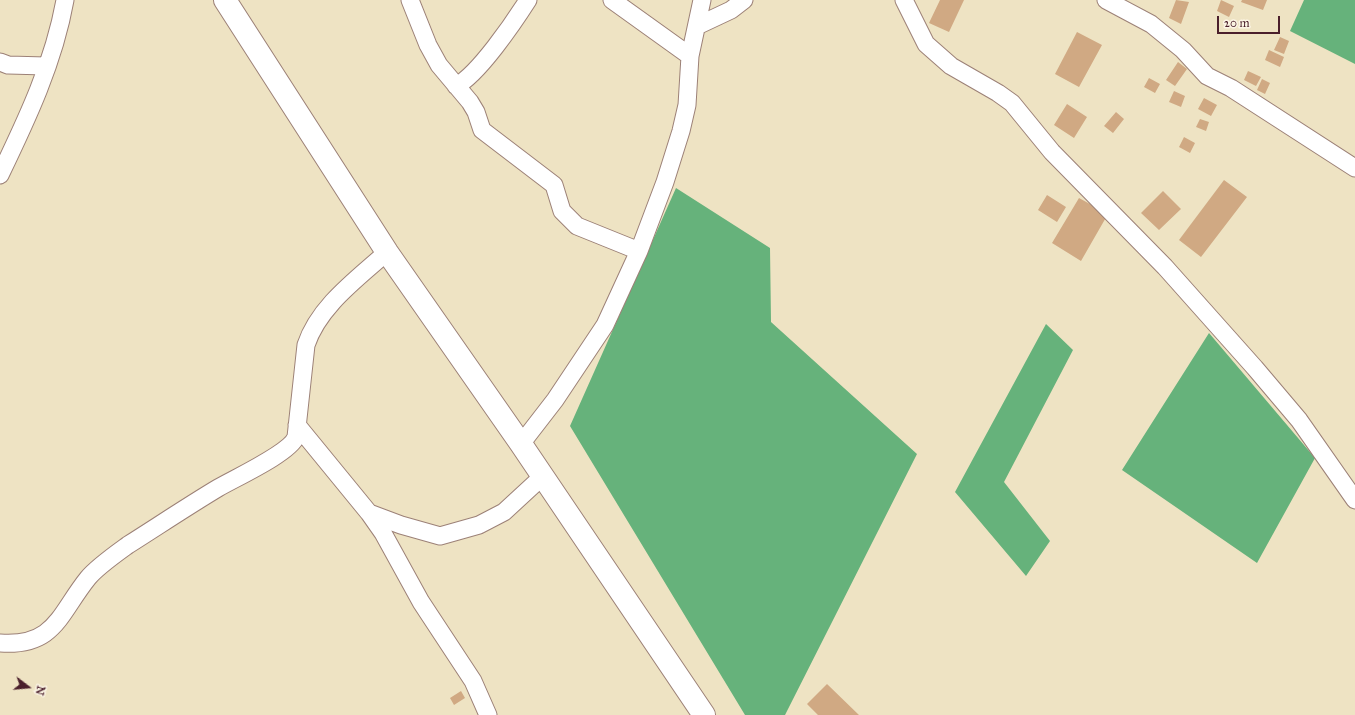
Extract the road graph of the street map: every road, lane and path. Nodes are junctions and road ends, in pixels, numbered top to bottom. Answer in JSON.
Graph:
{"nodes":[{"id":1,"x":66,"y":0,"type":"edge"},
{"id":2,"x":225,"y":0,"type":"edge"},
{"id":3,"x":410,"y":0,"type":"edge"},
{"id":4,"x":528,"y":0,"type":"edge"},
{"id":5,"x":612,"y":0,"type":"edge"},
{"id":6,"x":702,"y":0,"type":"edge"},
{"id":7,"x":744,"y":0,"type":"edge"},
{"id":8,"x":904,"y":0,"type":"edge"},
{"id":9,"x":1106,"y":0,"type":"edge"},
{"id":10,"x":696,"y":26,"type":"junction"},
{"id":11,"x":690,"y":56,"type":"junction"},
{"id":12,"x":0,"y":62,"type":"edge"},
{"id":13,"x":46,"y":66,"type":"junction"},
{"id":14,"x":456,"y":86,"type":"junction"},
{"id":15,"x":1355,"y":168,"type":"edge"},
{"id":16,"x":0,"y":175,"type":"edge"},
{"id":17,"x":639,"y":251,"type":"junction"},
{"id":18,"x":387,"y":252,"type":"junction"},
{"id":19,"x":297,"y":425,"type":"junction"},
{"id":20,"x":521,"y":444,"type":"junction"},
{"id":21,"x":543,"y":476,"type":"junction"},
{"id":22,"x":1355,"y":500,"type":"edge"},
{"id":23,"x":369,"y":513,"type":"junction"},
{"id":24,"x":0,"y":643,"type":"edge"},
{"id":25,"x":488,"y":715,"type":"edge"},
{"id":26,"x":704,"y":715,"type":"edge"}],
"edges":[{"from":1,"to":13,"type":"street"},
{"from":2,"to":18,"type":"street"},
{"from":3,"to":14,"type":"street"},
{"from":4,"to":14,"type":"street"},
{"from":5,"to":11,"type":"street"},
{"from":6,"to":10,"type":"street"},
{"from":7,"to":10,"type":"street"},
{"from":8,"to":22,"type":"street"},
{"from":9,"to":15,"type":"street"},
{"from":10,"to":11,"type":"street"},
{"from":11,"to":17,"type":"street"},
{"from":12,"to":13,"type":"street"},
{"from":13,"to":16,"type":"street"},
{"from":14,"to":17,"type":"street"},
{"from":17,"to":20,"type":"street"},
{"from":18,"to":19,"type":"street"},
{"from":18,"to":20,"type":"street"},
{"from":19,"to":23,"type":"street"},
{"from":19,"to":24,"type":"street"},
{"from":20,"to":21,"type":"street"},
{"from":21,"to":23,"type":"street"},
{"from":21,"to":26,"type":"street"},
{"from":23,"to":25,"type":"street"}]}
